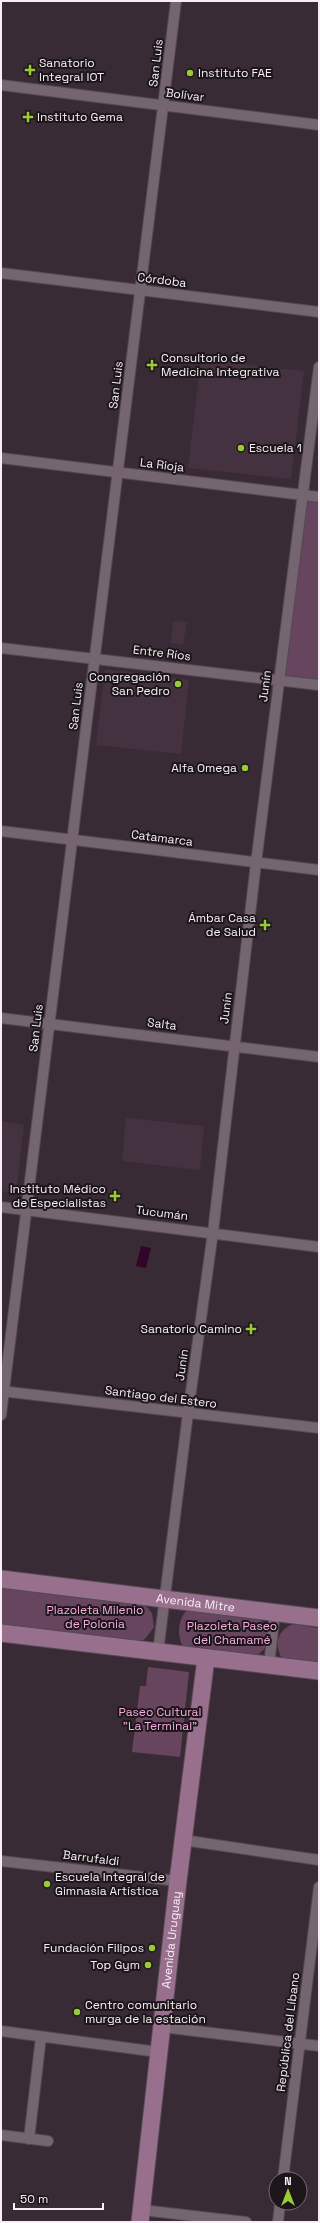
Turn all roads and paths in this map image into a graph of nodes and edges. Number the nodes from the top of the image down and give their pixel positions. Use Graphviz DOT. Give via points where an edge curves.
graph roads {
  1 [pos="176,1"];
  2 [pos="1,85"];
  3 [pos="163,106"];
  4 [pos="319,125"];
  5 [pos="1,273"];
  6 [pos="140,290"];
  7 [pos="319,312"];
  8 [pos="319,366"];
  9 [pos="1,458"];
  10 [pos="118,472"];
  11 [pos="303,495"];
  12 [pos="319,497"];
  13 [pos="1,648"];
  14 [pos="95,659"];
  15 [pos="279,680"];
  16 [pos="319,685"];
  17 [pos="1,831"];
  18 [pos="72,840"];
  19 [pos="256,863"];
  20 [pos="319,870"];
  21 [pos="1,1018"];
  22 [pos="50,1024"];
  23 [pos="235,1047"];
  24 [pos="319,1057"];
  25 [pos="1,1208"];
  26 [pos="27,1211"];
  27 [pos="213,1232"];
  28 [pos="319,1246"];
  29 [pos="3,1391"];
  30 [pos="188,1413"];
  31 [pos="1,1415"];
  32 [pos="319,1428"];
  33 [pos="1,1579"];
  34 [pos="165,1599"];
  35 [pos="275,1612"];
  36 [pos="319,1618"];
  37 [pos="1,1633"];
  38 [pos="158,1652"];
  39 [pos="206,1658"];
  40 [pos="269,1665"];
  41 [pos="319,1671"];
  42 [pos="183,1840"];
  43 [pos="319,1860"];
  44 [pos="1,1861"];
  45 [pos="178,1881"];
  46 [pos="319,1887"];
  47 [pos="162,2027"];
  48 [pos="1,2031"];
  49 [pos="41,2037"];
  50 [pos="300,2043"];
  51 [pos="319,2046"];
  52 [pos="158,2052"];
  53 [pos="1,2135"];
  54 [pos="29,2139"];
  55 [pos="48,2141"];
  56 [pos="284,2171"];
  57 [pos="279,2211"];
  58 [pos="141,2216"];
  59 [pos="246,2222"];
  60 [pos="278,2222"];
  1 -- 3 [label="street, San Luis"];
  2 -- 3 [label="street, Bolívar"];
  3 -- 4 [label="street, Bolívar"];
  3 -- 6 [label="street, San Luis"];
  5 -- 6 [label="street, Córdoba"];
  6 -- 7 [label="street, Córdoba"];
  6 -- 10 [label="street, San Luis"];
  8 -- 11 [label="street, Junín"];
  9 -- 10 [label="street, La Rioja"];
  10 -- 11 [label="street, La Rioja"];
  10 -- 14 [label="street, San Luis"];
  11 -- 12 [label="street, La Rioja"];
  11 -- 15 [label="street, Junín"];
  13 -- 14 [label="street, Entre Ríos"];
  14 -- 15 [label="street, Entre Ríos"];
  14 -- 18 [label="street, San Luis"];
  15 -- 16 [label="street, Entre Ríos"];
  15 -- 19 [label="street, Junín"];
  17 -- 18 [label="street, Catamarca"];
  18 -- 19 [label="street, Catamarca"];
  18 -- 22 [label="street, San Luis"];
  19 -- 20 [label="street, Catamarca"];
  19 -- 23 [label="street, Junín"];
  21 -- 22 [label="street, Salta"];
  22 -- 23 [label="street, Salta"];
  22 -- 26 [label="street, San Luis"];
  23 -- 24 [label="street, Salta"];
  23 -- 27 [label="street, Junín"];
  25 -- 26 [label="street, Tucumán"];
  26 -- 27 [label="street, Tucumán"];
  26 -- 29 [label="street, San Luis"];
  27 -- 28 [label="street, Tucumán"];
  27 -- 30 [label="street, Junín"];
  29 -- 30 [label="street, Santiago del Estero"];
  29 -- 31 [label="street, San Luis"];
  30 -- 32 [label="street, Santiago del Estero"];
  30 -- 34 [label="street, Junín"];
  33 -- 34 [label="main road, Avenida Mitre"];
  34 -- 35 [label="main road, Avenida Mitre"];
  34 -- 38 [label="street, Junín"];
  35 -- 36 [label="main road, Avenida Mitre"];
  35 -- 40 [label="street"];
  37 -- 38 [label="main road"];
  38 -- 39 [label="main road"];
  39 -- 40 [label="main road"];
  39 -- 42 [label="main road, Avenida Uruguay"];
  40 -- 41 [label="main road"];
  42 -- 43 [label="street"];
  42 -- 45 [label="main road, Avenida Uruguay"];
  44 -- 45 [label="street, Barrufaldi"];
  45 -- 47 [label="main road, Avenida Uruguay"];
  46 -- 50 [label="street, República del Líbano"];
  47 -- 50 [label="street"];
  47 -- 52 [label="main road, Avenida Uruguay"];
  48 -- 49 [label="street"];
  49 -- 52 [label="street"];
  49 -- 54 [label="street"];
  50 -- 51 [label="street"];
  50 -- 56 [label="street, República del Líbano"];
  52 -- 58 [label="main road, Avenida Uruguay"];
  53 -- 54 [label="street"];
  54 -- 55 [label="street"];
  57 -- 60 [label="street"];
  58 -- 59 [label="street"];
}
